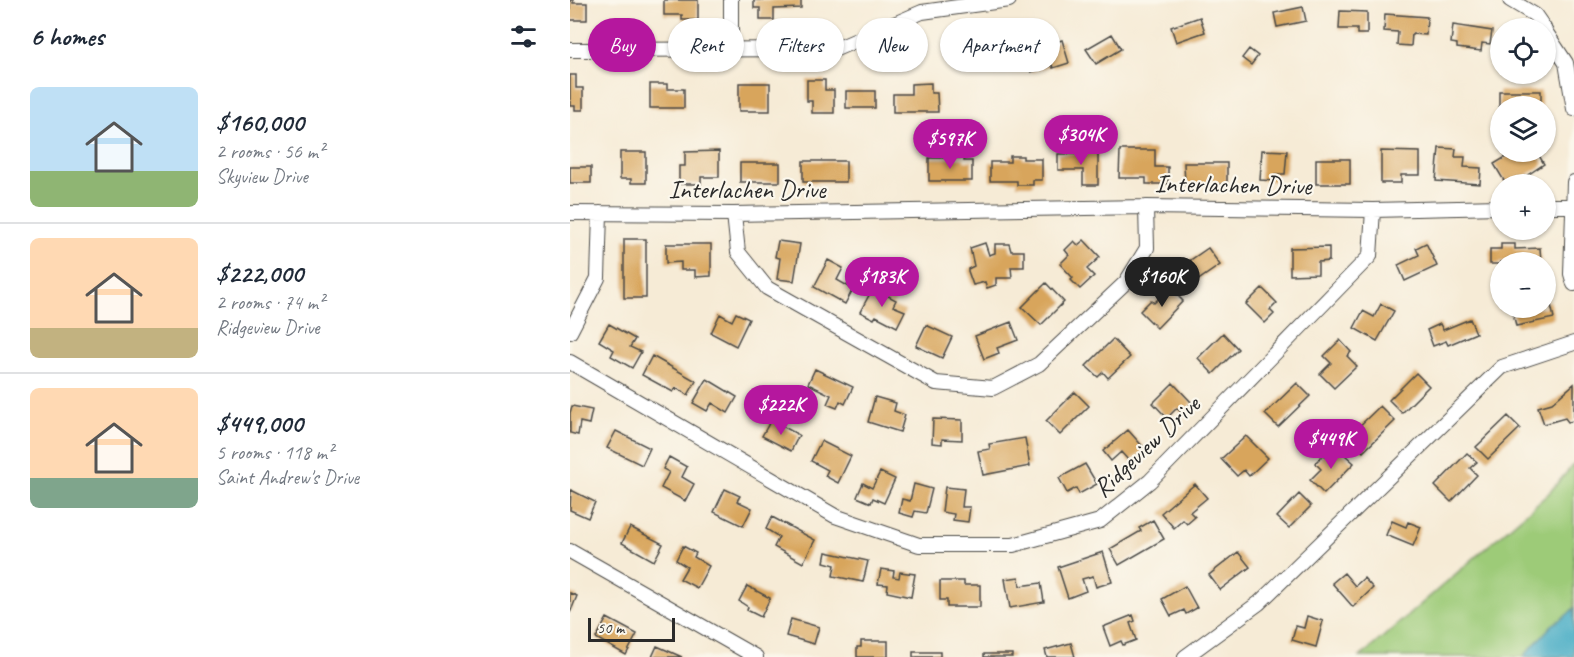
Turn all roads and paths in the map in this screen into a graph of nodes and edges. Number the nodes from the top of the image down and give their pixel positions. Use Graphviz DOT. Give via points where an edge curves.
graph roads {
  1 [pos="731,0"];
  2 [pos="1009,0"];
  3 [pos="1510,0"];
  4 [pos="921,6"];
  5 [pos="731,18"];
  6 [pos="1537,18"];
  7 [pos="1556,48"];
  8 [pos="570,50"];
  9 [pos="668,50"];
  10 [pos="744,50"];
  11 [pos="1574,109"];
  12 [pos="1574,182"];
  13 [pos="1556,206"];
  14 [pos="1573,206"];
  15 [pos="1146,207"];
  16 [pos="1490,207"];
  17 [pos="1373,210"];
  18 [pos="570,213"];
  19 [pos="600,213"];
  20 [pos="734,214"];
  21 [pos="1574,284"];
  22 [pos="570,332"];
  23 [pos="1574,343"];
  24 [pos="570,362"];
  25 [pos="570,551"];
  26 [pos="756,657"];
  27 [pos="1185,657"];
  1 -- 5 [label="street"];
  2 -- 4 [label="street"];
  3 -- 6 [label="street"];
  4 -- 10 [label="street" via="836,49"];
  7 -- 11 [label="street" via="1566,63"];
  8 -- 9 [label="street"];
  12 -- 14 [label="street"];
  13 -- 14 [label="street"];
  14 -- 21 [label="street"];
  15 -- 17 [label="street, Interlachen Drive"];
  15 -- 20 [label="street, Interlachen Drive"];
  15 -- 20 [label="street" via="1147,248 1126,282 1039,364 993,388 936,383 767,288 738,252"];
  16 -- 17 [label="street, Interlachen Drive"];
  17 -- 24 [label="street, Ridgeview Drive" via="1370,256 1150,481 1100,520 1013,545 919,545 835,516"];
  18 -- 19 [label="street, Interlachen Drive"];
  19 -- 20 [label="street, Interlachen Drive"];
  19 -- 22 [label="street" via="597,278"];
  23 -- 27 [label="street" via="1502,367 1259,603"];
  25 -- 26 [label="street"];
}
